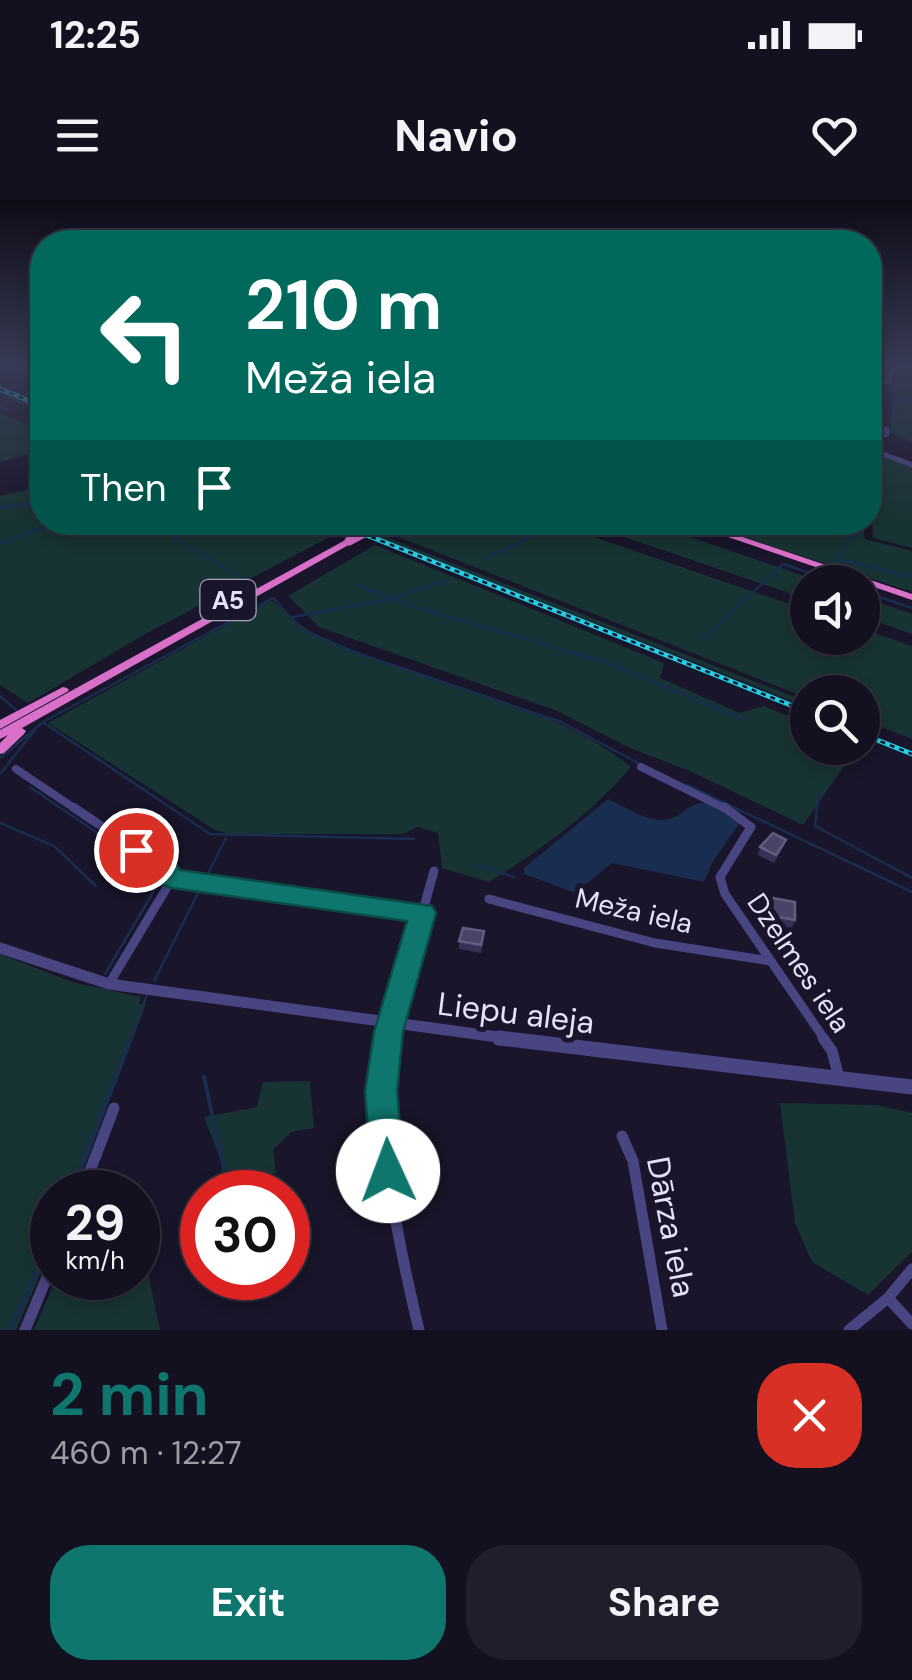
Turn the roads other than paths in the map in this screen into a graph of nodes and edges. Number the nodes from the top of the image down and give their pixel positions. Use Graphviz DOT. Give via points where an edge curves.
graph roads {
  1 [pos="882,454"];
  2 [pos="912,465"];
  3 [pos="353,535"];
  4 [pos="711,535"];
  5 [pos="725,535"];
  6 [pos="346,539"];
  7 [pos="800,565"];
  8 [pos="880,591"];
  9 [pos="912,600"];
  10 [pos="52,706"];
  11 [pos="3,722"];
  12 [pos="0,735"];
  13 [pos="0,750"];
  14 [pos="640,768"];
  15 [pos="16,769"];
  16 [pos="434,871"];
  17 [pos="172,879"];
  18 [pos="489,899"];
  19 [pos="422,913"];
  20 [pos="0,948"];
  21 [pos="770,961"];
  22 [pos="109,984"];
  23 [pos="391,1025"];
  24 [pos="840,1079"];
  25 [pos="912,1087"];
  26 [pos="114,1108"];
  27 [pos="622,1136"];
  28 [pos="90,1170"];
  29 [pos="912,1269"];
  30 [pos="888,1298"];
  31 [pos="37,1300"];
  32 [pos="912,1324"];
  33 [pos="25,1330"];
  34 [pos="419,1330"];
  35 [pos="662,1330"];
  36 [pos="849,1330"];
  1 -- 2 [label="street"];
  3 -- 6 [label="highway, A5, bridge"];
  4 -- 7 [label="highway"];
  5 -- 9 [label="highway"];
  6 -- 10 [label="highway, A5"];
  6 -- 11 [label="highway, A5"];
  8 -- 9 [label="highway"];
  10 -- 12 [label="highway, A5"];
  10 -- 13 [label="highway"];
  14 -- 21 [label="street, Dzelmes iela" via="747,822 720,877"];
  15 -- 17 [label="street"];
  16 -- 19 [label="street"];
  17 -- 19 [label="street"];
  17 -- 22 [label="street"];
  18 -- 21 [label="street, Meža iela" via="655,943"];
  19 -- 23 [label="street"];
  20 -- 22 [label="street, Liepu aleja"];
  21 -- 24 [label="street, Dzelmes iela" via="832,1051"];
  22 -- 23 [label="street, Liepu aleja"];
  23 -- 24 [label="street, Liepu aleja"];
  23 -- 34 [label="street" via="381,1091 388,1171"];
  24 -- 25 [label="street, Liepu aleja"];
  26 -- 28 [label="street"];
  27 -- 35 [label="street, Dārza iela" via="633,1161"];
  29 -- 30 [label="street"];
  30 -- 32 [label="street"];
  30 -- 36 [label="street"];
  31 -- 33 [label="street"];
}
